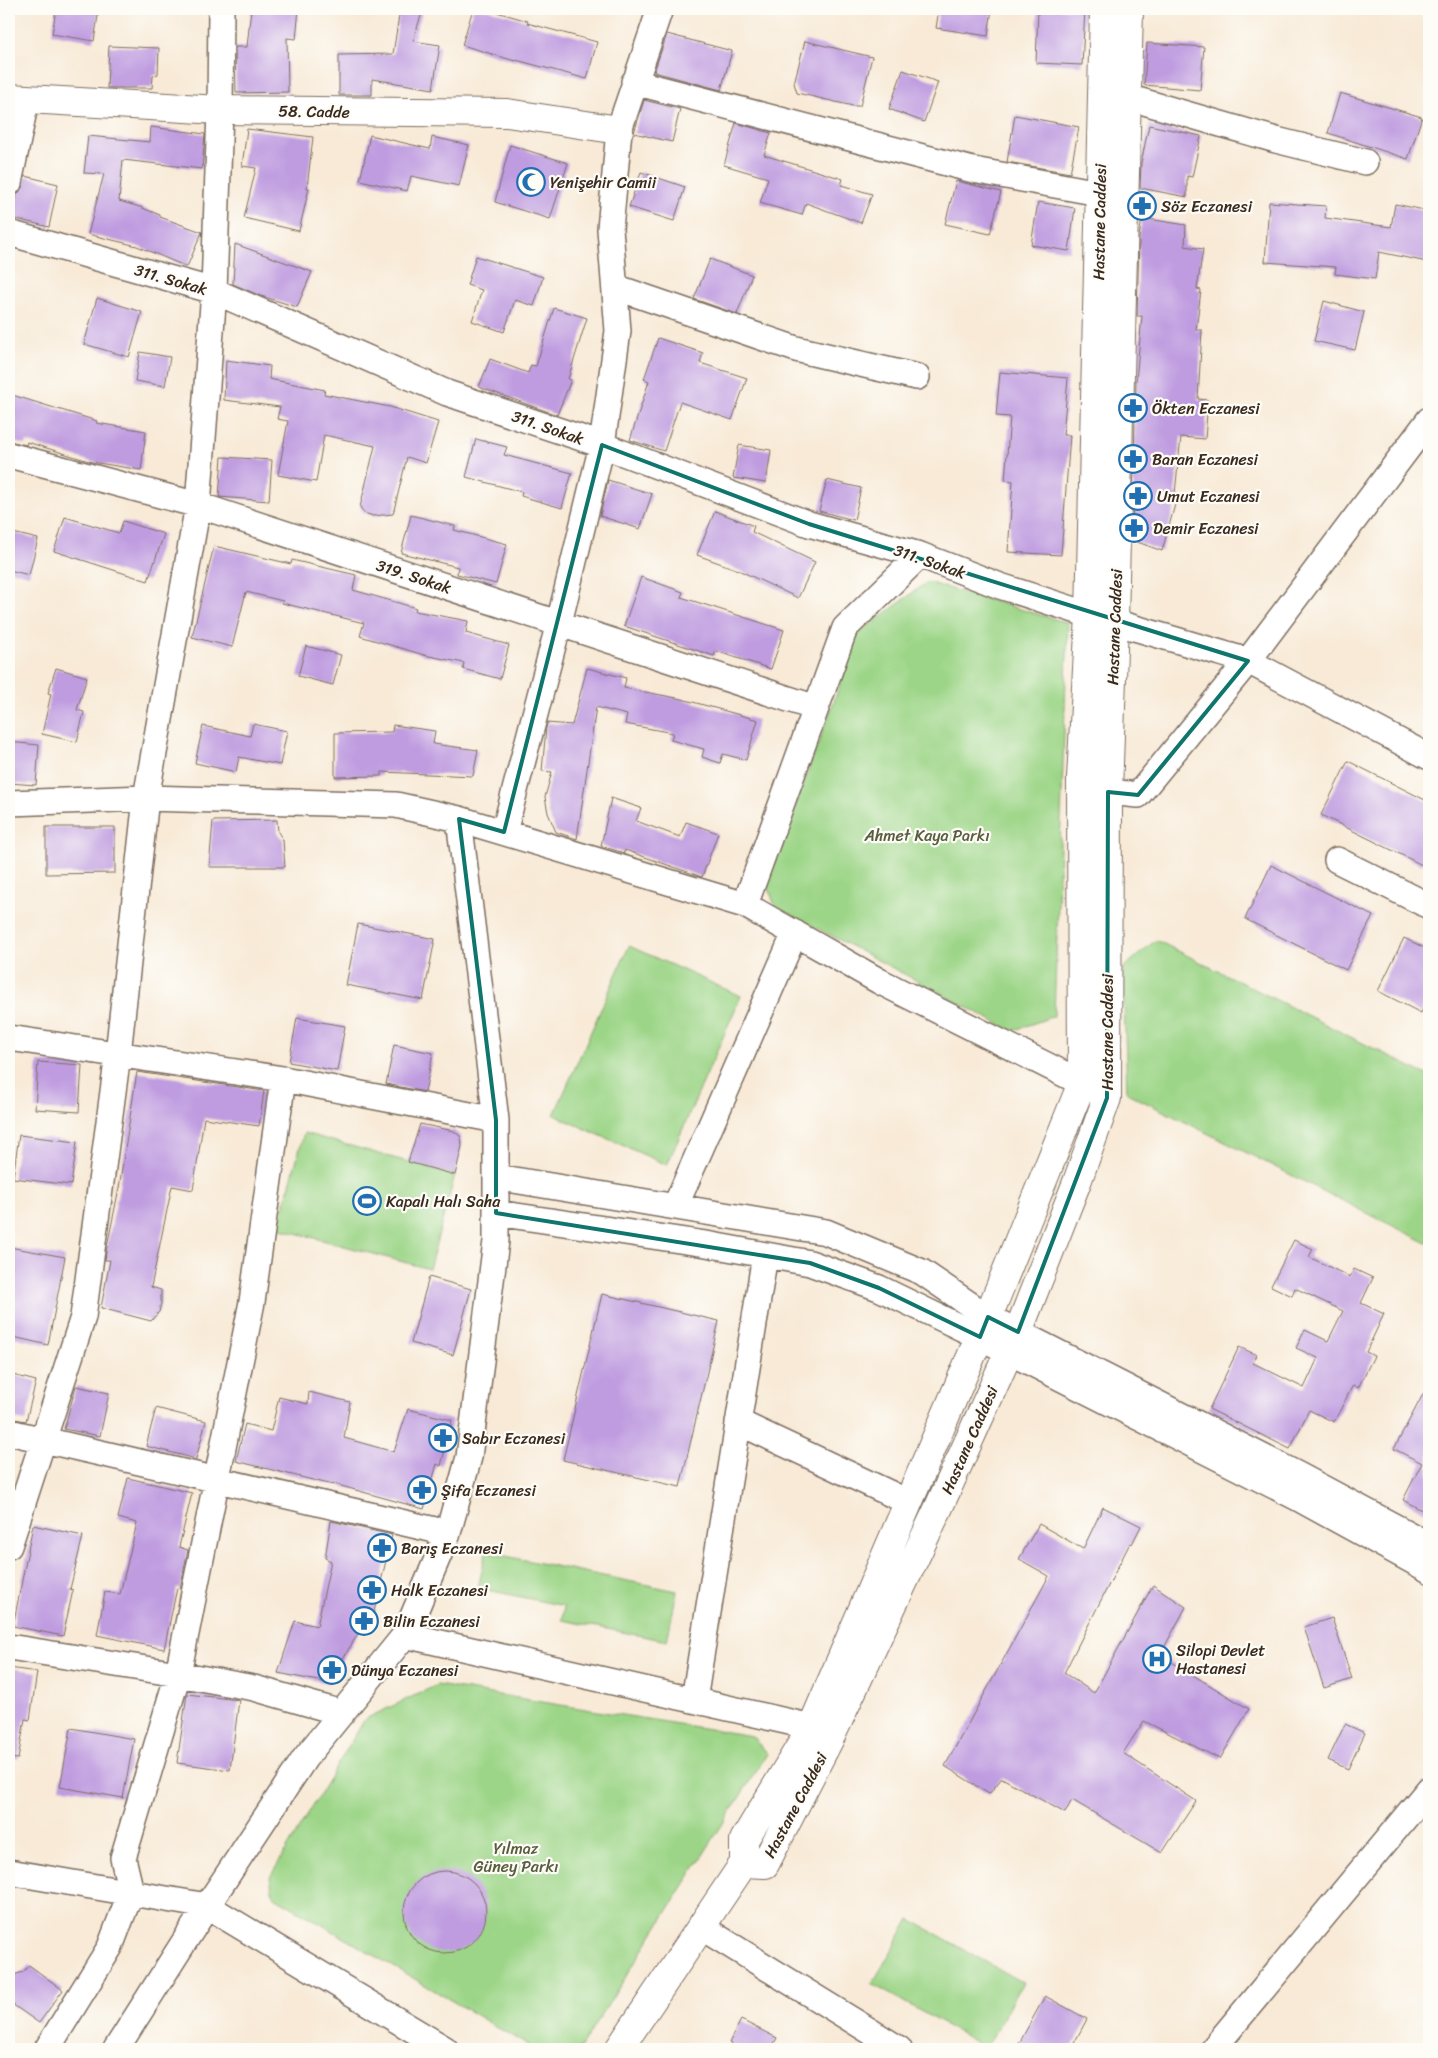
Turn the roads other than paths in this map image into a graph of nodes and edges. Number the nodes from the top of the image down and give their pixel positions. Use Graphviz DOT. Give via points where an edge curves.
graph roads {
  1 [pos="222,9"];
  2 [pos="1104,9"];
  3 [pos="1129,9"];
  4 [pos="655,10"];
  5 [pos="634,82"];
  6 [pos="1127,97"];
  7 [pos="17,100"];
  8 [pos="220,110"];
  9 [pos="619,130"];
  10 [pos="1365,162"];
  11 [pos="9,183"];
  12 [pos="1099,193"];
  13 [pos="9,233"];
  14 [pos="615,287"];
  15 [pos="214,291"];
  16 [pos="917,377"];
  17 [pos="1429,420"];
  18 [pos="602,445"];
  19 [pos="9,455"];
  20 [pos="198,505"];
  21 [pos="920,555"];
  22 [pos="1102,618"];
  23 [pos="559,623"];
  24 [pos="1248,661"];
  25 [pos="816,708"];
  26 [pos="1429,757"];
  27 [pos="1081,778"];
  28 [pos="1108,792"];
  29 [pos="146,798"];
  30 [pos="9,803"];
  31 [pos="459,819"];
  32 [pos="504,832"];
  33 [pos="1337,860"];
  34 [pos="745,904"];
  35 [pos="1429,906"];
  36 [pos="795,933"];
  37 [pos="9,1038"];
  38 [pos="118,1054"];
  39 [pos="283,1079"];
  40 [pos="1082,1083"];
  41 [pos="1107,1098"];
  42 [pos="496,1120"];
  43 [pos="496,1177"];
  44 [pos="675,1207"];
  45 [pos="496,1213"];
  46 [pos="765,1255"];
  47 [pos="984,1327"];
  48 [pos="1013,1342"];
  49 [pos="738,1422"];
  50 [pos="9,1432"];
  51 [pos="43,1439"];
  52 [pos="216,1481"];
  53 [pos="908,1502"];
  54 [pos="448,1533"];
  55 [pos="1429,1545"];
  56 [pos="9,1546"];
  57 [pos="1429,1570"];
  58 [pos="405,1635"];
  59 [pos="9,1647"];
  60 [pos="178,1674"];
  61 [pos="694,1700"];
  62 [pos="342,1713"];
  63 [pos="821,1733"];
  64 [pos="1429,1790"];
  65 [pos="9,1872"];
  66 [pos="131,1892"];
  67 [pos="207,1906"];
  68 [pos="701,1927"];
  69 [pos="47,2049"];
  70 [pos="116,2049"];
  71 [pos="445,2049"];
  72 [pos="619,2049"];
  73 [pos="899,2049"];
  74 [pos="1213,2049"];
  1 -- 8 [label="street"];
  2 -- 12 [label="main road, Hastane Caddesi"];
  3 -- 6 [label="main road, Hastane Caddesi"];
  4 -- 5 [label="street"];
  5 -- 9 [label="street"];
  5 -- 12 [label="street" via="973,170"];
  6 -- 10 [label="street"];
  6 -- 22 [label="main road, Hastane Caddesi"];
  7 -- 8 [label="main road, 58. Cadde"];
  7 -- 11 [label="street"];
  8 -- 9 [label="main road, 58. Cadde" via="507,113"];
  8 -- 15 [label="street"];
  9 -- 14 [label="street" via="610,229"];
  12 -- 22 [label="main road, Hastane Caddesi"];
  13 -- 15 [label="street, 311. Sokak"];
  14 -- 16 [label="street" via="796,349"];
  14 -- 18 [label="street" via="618,331"];
  15 -- 18 [label="street, 311. Sokak" via="447,393"];
  15 -- 20 [label="street"];
  17 -- 24 [label="street"];
  18 -- 21 [label="street, 311. Sokak" via="809,524"];
  18 -- 23 [label="street"];
  19 -- 20 [label="street, 319. Sokak"];
  20 -- 23 [label="street, 319. Sokak"];
  20 -- 29 [label="street"];
  21 -- 22 [label="street, 311. Sokak" via="1000,586"];
  21 -- 25 [label="street" via="845,628"];
  22 -- 24 [label="street, 311. Sokak"];
  22 -- 27 [label="main road, Hastane Caddesi"];
  22 -- 28 [label="main road, Hastane Caddesi"];
  23 -- 25 [label="street, 319. Sokak"];
  23 -- 32 [label="street"];
  24 -- 26 [label="street, 311. Sokak"];
  24 -- 28 [label="street" via="1138,796"];
  25 -- 34 [label="street"];
  27 -- 28 [label="street"];
  27 -- 40 [label="main road, Hastane Caddesi"];
  28 -- 41 [label="main road, Hastane Caddesi"];
  29 -- 30 [label="street"];
  29 -- 31 [label="street" via="396,805"];
  29 -- 38 [label="street"];
  31 -- 32 [label="street"];
  31 -- 42 [label="street"];
  32 -- 34 [label="street"];
  33 -- 35 [label="street"];
  34 -- 36 [label="street"];
  36 -- 40 [label="street" via="880,981"];
  36 -- 44 [label="street"];
  37 -- 38 [label="street"];
  38 -- 39 [label="street"];
  38 -- 51 [label="street" via="83,1317"];
  39 -- 42 [label="street"];
  39 -- 52 [label="street" via="252,1302"];
  40 -- 41 [label="street"];
  40 -- 47 [label="main road, Hastane Caddesi"];
  41 -- 48 [label="main road, Hastane Caddesi"];
  42 -- 43 [label="street"];
  43 -- 44 [label="street"];
  43 -- 45 [label="street"];
  44 -- 47 [label="street" via="826,1232 922,1272"];
  45 -- 46 [label="street"];
  45 -- 54 [label="street" via="496,1241 469,1457"];
  46 -- 47 [label="street" via="810,1263"];
  46 -- 49 [label="street"];
  47 -- 48 [label="street"];
  47 -- 53 [label="main road, Hastane Caddesi"];
  48 -- 55 [label="street"];
  48 -- 57 [label="street"];
  48 -- 63 [label="main road, Hastane Caddesi" via="938,1509"];
  49 -- 53 [label="street"];
  49 -- 61 [label="street"];
  50 -- 51 [label="street"];
  51 -- 52 [label="street"];
  51 -- 56 [label="street"];
  52 -- 54 [label="street"];
  52 -- 60 [label="street"];
  53 -- 63 [label="main road, Hastane Caddesi"];
  54 -- 58 [label="street"];
  58 -- 61 [label="street"];
  58 -- 62 [label="street"];
  59 -- 60 [label="street"];
  60 -- 62 [label="street" via="254,1688"];
  60 -- 66 [label="street" via="123,1858"];
  61 -- 63 [label="street"];
  62 -- 67 [label="street" via="305,1758"];
  63 -- 68 [label="main road, Hastane Caddesi" via="765,1864 744,1863"];
  64 -- 74 [label="street"];
  65 -- 66 [label="street"];
  66 -- 67 [label="street"];
  66 -- 69 [label="street" via="110,1947"];
  67 -- 70 [label="street"];
  67 -- 71 [label="street"];
  68 -- 72 [label="main road"];
  68 -- 73 [label="street"];
}
